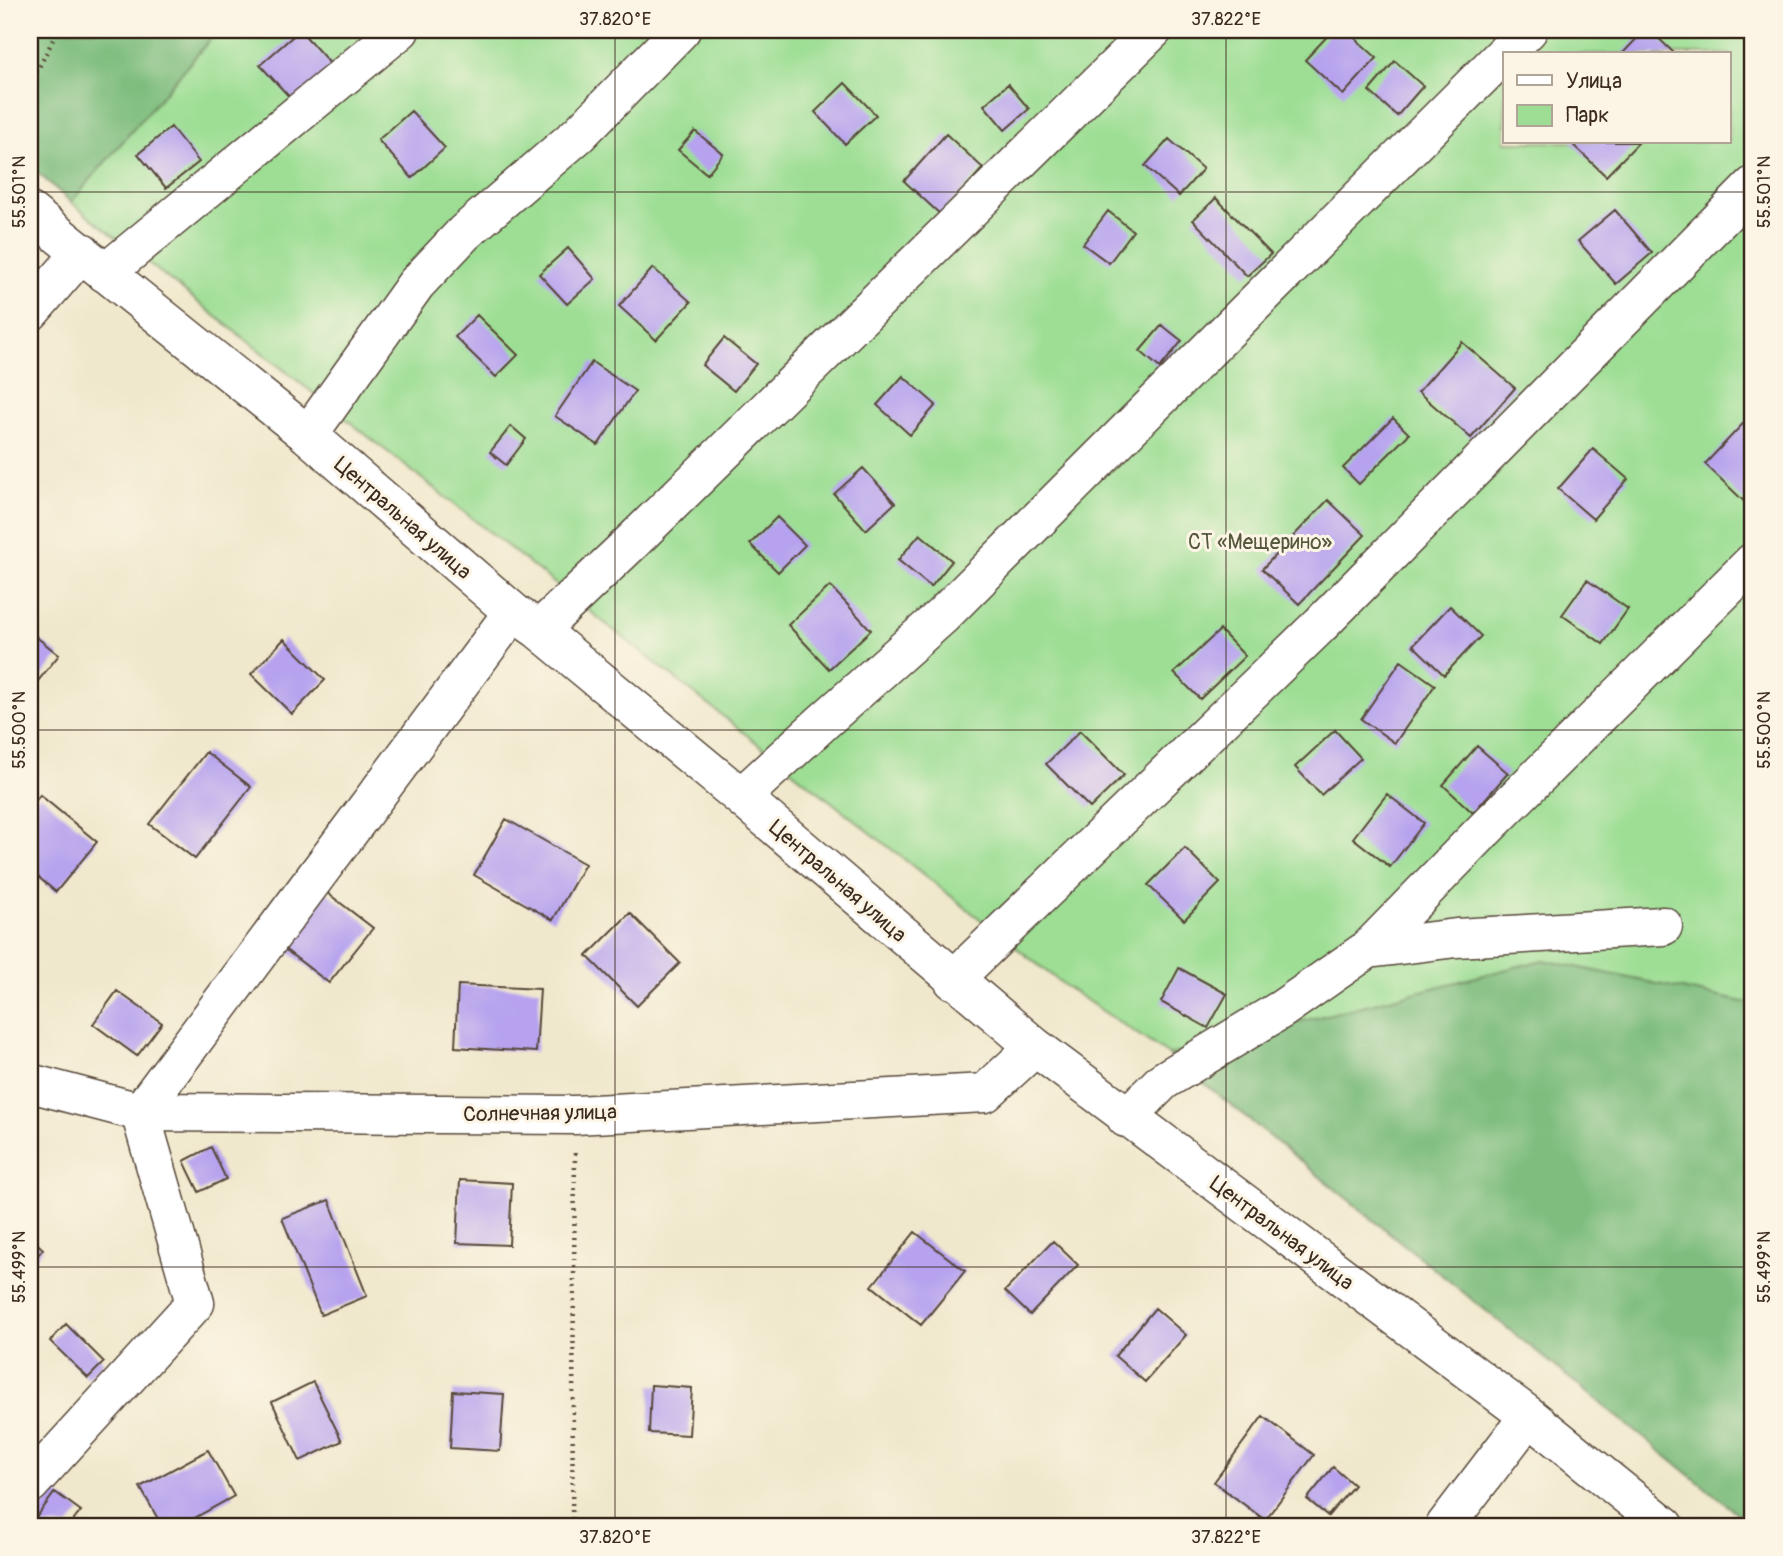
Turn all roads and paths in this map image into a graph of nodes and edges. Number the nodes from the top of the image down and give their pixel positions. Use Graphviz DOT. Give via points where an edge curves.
graph roads {
  1 [pos="58,30"];
  2 [pos="400,30"];
  3 [pos="681,30"];
  4 [pos="1153,30"];
  5 [pos="1528,30"];
  6 [pos="1506,52"];
  7 [pos="1503,55"];
  8 [pos="30,85"];
  9 [pos="1753,186"];
  10 [pos="30,212"];
  11 [pos="94,262"];
  12 [pos="30,312"];
  13 [pos="308,435"];
  14 [pos="1753,562"];
  15 [pos="526,621"];
  16 [pos="741,797"];
  17 [pos="1663,926"];
  18 [pos="1368,949"];
  19 [pos="953,980"];
  20 [pos="1035,1048"];
  21 [pos="30,1083"];
  22 [pos="140,1112"];
  23 [pos="575,1115"];
  24 [pos="1126,1118"];
  25 [pos="1529,1416"];
  26 [pos="30,1484"];
  27 [pos="572,1526"];
  28 [pos="1446,1526"];
  29 [pos="1665,1526"];
  1 -- 8 [label="path"];
  2 -- 11 [label="street"];
  3 -- 13 [label="street" via="579,134 464,233 416,284"];
  4 -- 15 [label="street" via="635,540"];
  5 -- 6 [label="street"];
  7 -- 16 [label="street" via="942,616"];
  9 -- 19 [label="street" via="1320,625"];
  10 -- 11 [label="street, Центральная улица"];
  11 -- 12 [label="street"];
  11 -- 13 [label="street, Центральная улица"];
  13 -- 15 [label="street, Центральная улица"];
  14 -- 18 [label="street"];
  15 -- 16 [label="street, Центральная улица"];
  15 -- 22 [label="street"];
  16 -- 19 [label="street, Центральная улица"];
  17 -- 18 [label="street" via="1456,938"];
  18 -- 24 [label="street" via="1282,1009 1163,1081"];
  19 -- 20 [label="street, Центральная улица"];
  20 -- 23 [label="street, Солнечная улица" via="985,1093"];
  20 -- 24 [label="street, Центральная улица"];
  21 -- 22 [label="street, Солнечная улица"];
  22 -- 23 [label="street, Солнечная улица"];
  22 -- 26 [label="street" via="195,1303"];
  23 -- 27 [label="path"];
  24 -- 25 [label="street, Центральная улица"];
  25 -- 28 [label="street"];
  25 -- 29 [label="street, Центральная улица"];
}
